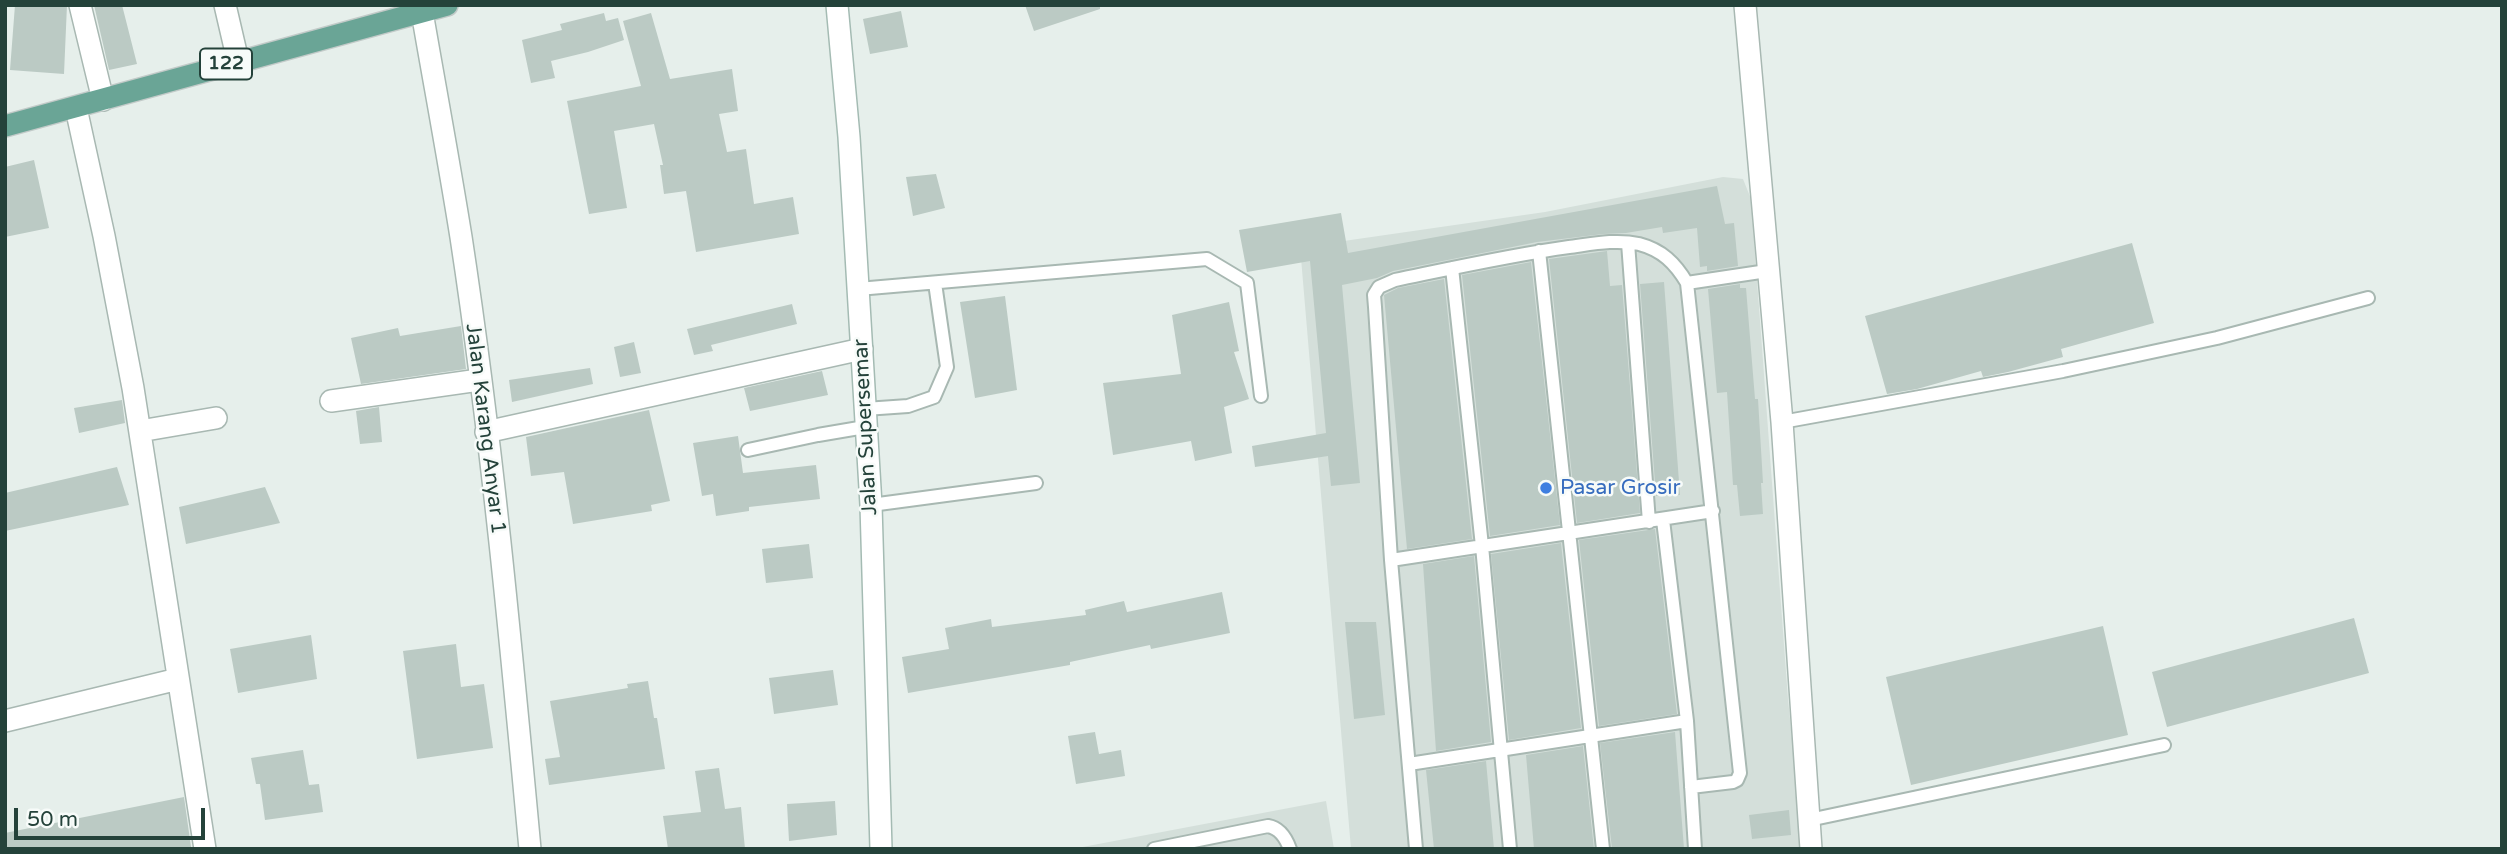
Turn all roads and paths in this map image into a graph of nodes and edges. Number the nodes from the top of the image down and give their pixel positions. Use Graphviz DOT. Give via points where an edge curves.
graph roads {
  1 [pos="80,5"];
  2 [pos="225,5"];
  3 [pos="447,5"];
  4 [pos="1745,5"];
  5 [pos="838,6"];
  6 [pos="422,12"];
  7 [pos="238,61"];
  8 [pos="103,100"];
  9 [pos="75,108"];
  10 [pos="5,126"];
  11 [pos="1628,243"];
  12 [pos="1539,251"];
  13 [pos="1452,268"];
  14 [pos="1767,271"];
  15 [pos="935,283"];
  16 [pos="1688,283"];
  17 [pos="858,289"];
  18 [pos="2368,298"];
  19 [pos="862,349"];
  20 [pos="479,380"];
  21 [pos="1261,396"];
  22 [pos="331,401"];
  23 [pos="216,418"];
  24 [pos="865,418"];
  25 [pos="1782,422"];
  26 [pos="139,431"];
  27 [pos="486,432"];
  28 [pos="748,450"];
  29 [pos="1036,483"];
  30 [pos="871,505"];
  31 [pos="1713,512"];
  32 [pos="1663,520"];
  33 [pos="1649,522"];
  34 [pos="1570,532"];
  35 [pos="1482,546"];
  36 [pos="1391,560"];
  37 [pos="178,679"];
  38 [pos="5,721"];
  39 [pos="1687,721"];
  40 [pos="1591,736"];
  41 [pos="2164,745"];
  42 [pos="1501,750"];
  43 [pos="1409,764"];
  44 [pos="1690,788"];
  45 [pos="1809,820"];
  46 [pos="205,849"];
  47 [pos="530,849"];
  48 [pos="881,849"];
  49 [pos="1154,849"];
  50 [pos="1290,849"];
  51 [pos="1416,849"];
  52 [pos="1510,849"];
  53 [pos="1603,849"];
  54 [pos="1695,849"];
  55 [pos="1811,849"];
  1 -- 8 [label="street"];
  2 -- 7 [label="street"];
  3 -- 6 [label="main road, 122"];
  4 -- 14 [label="street"];
  5 -- 17 [label="street, Jalan Supersemar"];
  6 -- 7 [label="main road, 122"];
  6 -- 20 [label="street, Jalan Karang Anyar 1" via="461,238"];
  7 -- 8 [label="main road, 122"];
  8 -- 9 [label="main road, 122"];
  9 -- 10 [label="main road, 122"];
  9 -- 26 [label="street" via="104,236"];
  11 -- 12 [label="lane"];
  11 -- 16 [label="lane" via="1667,256"];
  11 -- 33 [label="lane"];
  12 -- 13 [label="lane"];
  12 -- 34 [label="lane"];
  13 -- 35 [label="lane"];
  13 -- 36 [label="lane" via="1384,283 1374,295"];
  14 -- 16 [label="lane"];
  14 -- 25 [label="street"];
  15 -- 17 [label="lane"];
  15 -- 21 [label="lane" via="1207,260 1247,282"];
  15 -- 24 [label="lane" via="947,367 934,397"];
  16 -- 31 [label="lane"];
  17 -- 19 [label="street, Jalan Supersemar"];
  18 -- 25 [label="lane" via="2217,338 2076,368"];
  19 -- 24 [label="street, Jalan Supersemar"];
  19 -- 27 [label="street"];
  20 -- 22 [label="street"];
  20 -- 27 [label="street, Jalan Karang Anyar 1"];
  23 -- 26 [label="street"];
  24 -- 28 [label="lane" via="818,435"];
  24 -- 30 [label="street, Jalan Supersemar"];
  25 -- 45 [label="street"];
  26 -- 37 [label="street"];
  27 -- 47 [label="street, Jalan Karang Anyar 1"];
  29 -- 30 [label="lane"];
  30 -- 48 [label="street, Jalan Supersemar"];
  31 -- 32 [label="lane"];
  31 -- 44 [label="lane" via="1740,774 1733,782"];
  32 -- 33 [label="lane"];
  32 -- 39 [label="lane"];
  33 -- 34 [label="lane"];
  34 -- 35 [label="lane"];
  34 -- 40 [label="lane"];
  35 -- 36 [label="lane"];
  35 -- 42 [label="lane"];
  36 -- 43 [label="lane"];
  37 -- 38 [label="street"];
  37 -- 46 [label="street"];
  39 -- 40 [label="lane"];
  39 -- 44 [label="lane"];
  40 -- 42 [label="lane"];
  40 -- 53 [label="lane"];
  41 -- 45 [label="lane"];
  42 -- 43 [label="lane"];
  42 -- 52 [label="lane"];
  43 -- 51 [label="lane"];
  44 -- 54 [label="lane"];
  45 -- 55 [label="street"];
  49 -- 50 [label="lane" via="1268,826 1281,833"];
}
